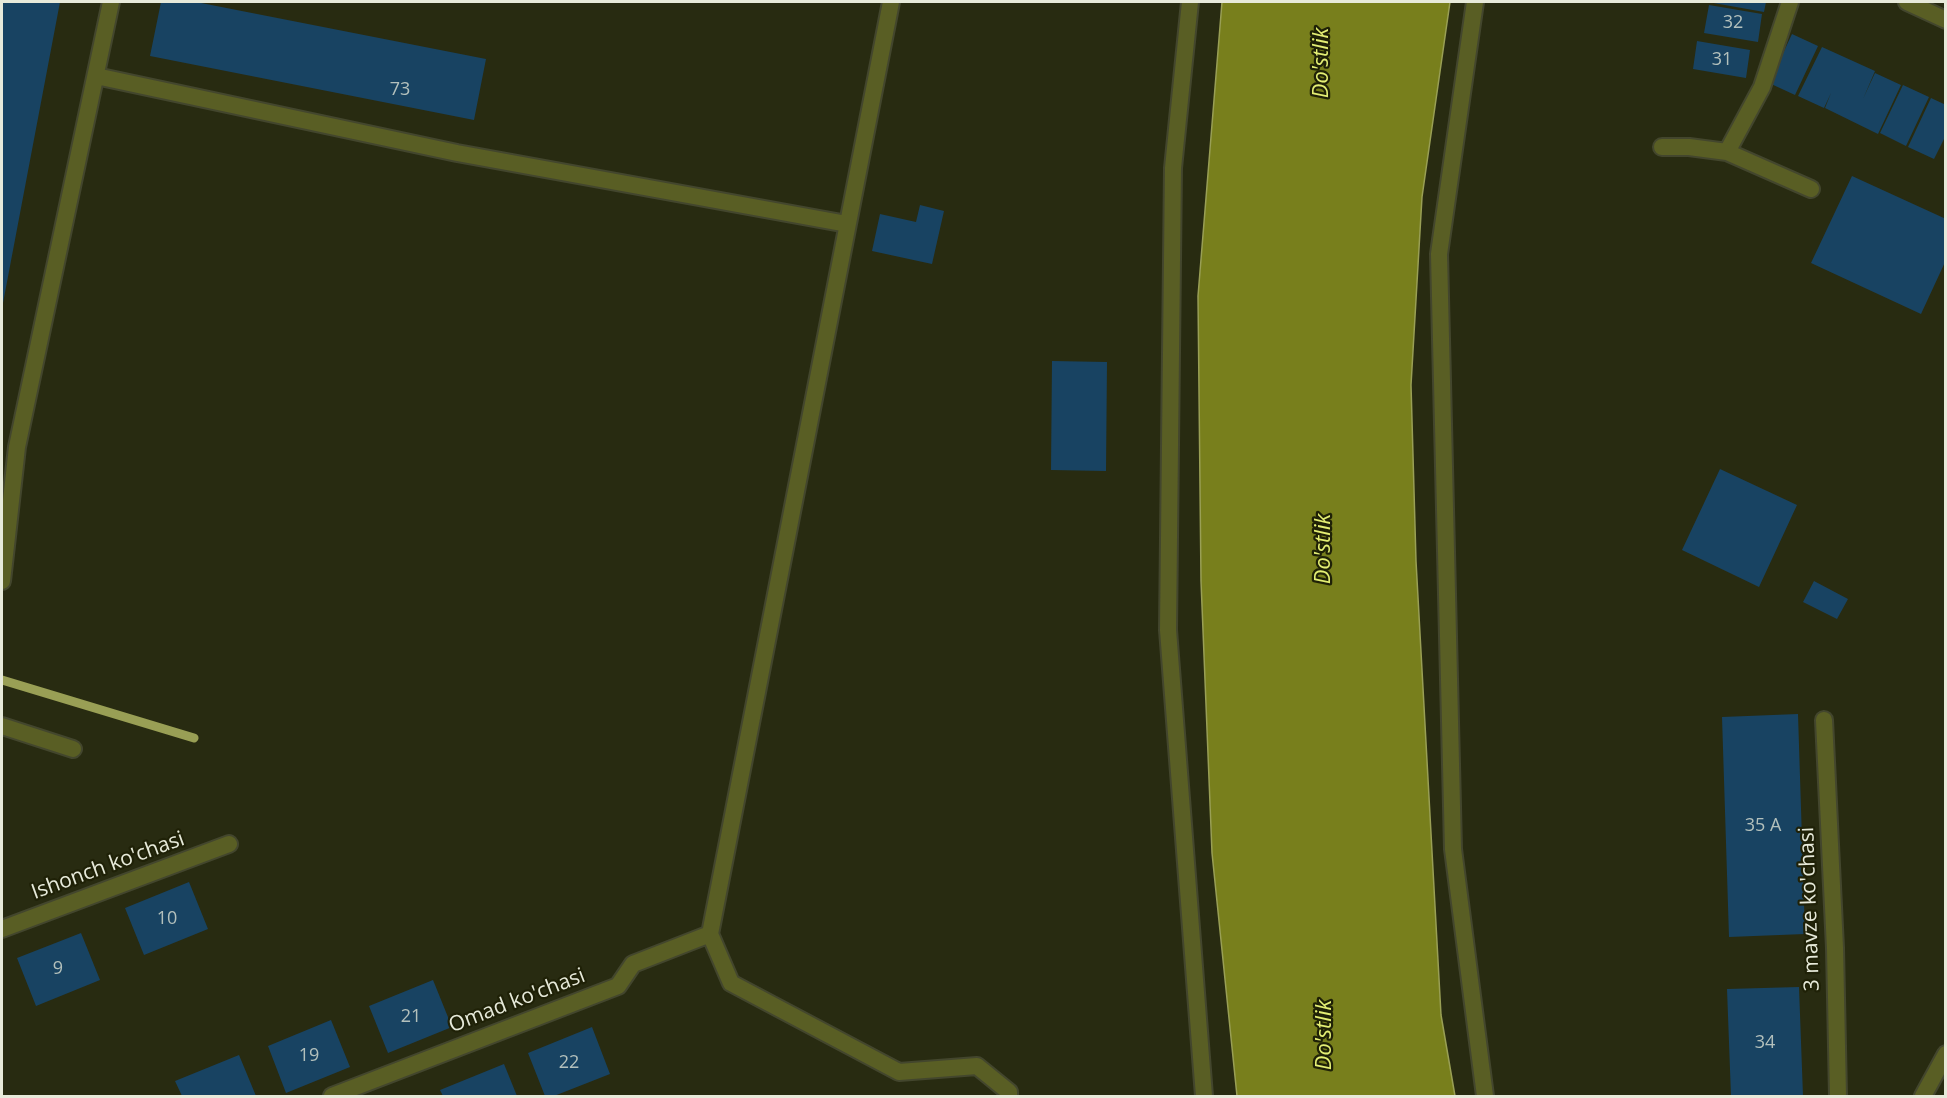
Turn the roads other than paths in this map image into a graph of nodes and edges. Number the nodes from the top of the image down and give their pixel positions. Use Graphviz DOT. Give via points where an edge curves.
graph roads {
  1 [pos="111,2"];
  2 [pos="891,2"];
  3 [pos="1190,2"];
  4 [pos="1474,2"];
  5 [pos="1790,2"];
  6 [pos="1907,2"];
  7 [pos="1946,20"];
  8 [pos="96,76"];
  9 [pos="1662,147"];
  10 [pos="1727,152"];
  11 [pos="1811,189"];
  12 [pos="847,224"];
  13 [pos="2,581"];
  14 [pos="1824,720"];
  15 [pos="2,726"];
  16 [pos="73,749"];
  17 [pos="229,844"];
  18 [pos="2,929"];
  19 [pos="710,934"];
  20 [pos="1946,1054"];
  21 [pos="332,1096"];
  22 [pos="1009,1096"];
  23 [pos="1204,1096"];
  24 [pos="1485,1096"];
  25 [pos="1838,1096"];
  26 [pos="1923,1096"];
  1 -- 8 [label="street"];
  2 -- 12 [label="street"];
  3 -- 23 [label="street" via="1173,168 1168,630"];
  4 -- 24 [label="street" via="1439,254 1453,849"];
  5 -- 10 [label="street" via="1762,87"];
  6 -- 7 [label="street"];
  8 -- 12 [label="street" via="457,153"];
  8 -- 13 [label="street" via="17,447"];
  9 -- 10 [label="street"];
  10 -- 11 [label="street"];
  12 -- 19 [label="street"];
  14 -- 25 [label="street, 3 mavze ko'chasi"];
  15 -- 16 [label="street"];
  17 -- 18 [label="street, Ishonch ko'chasi"];
  19 -- 21 [label="street, Omad ko'chasi" via="633,964 618,986"];
  19 -- 22 [label="street" via="731,983 899,1072 977,1066"];
  20 -- 26 [label="street"];
}
